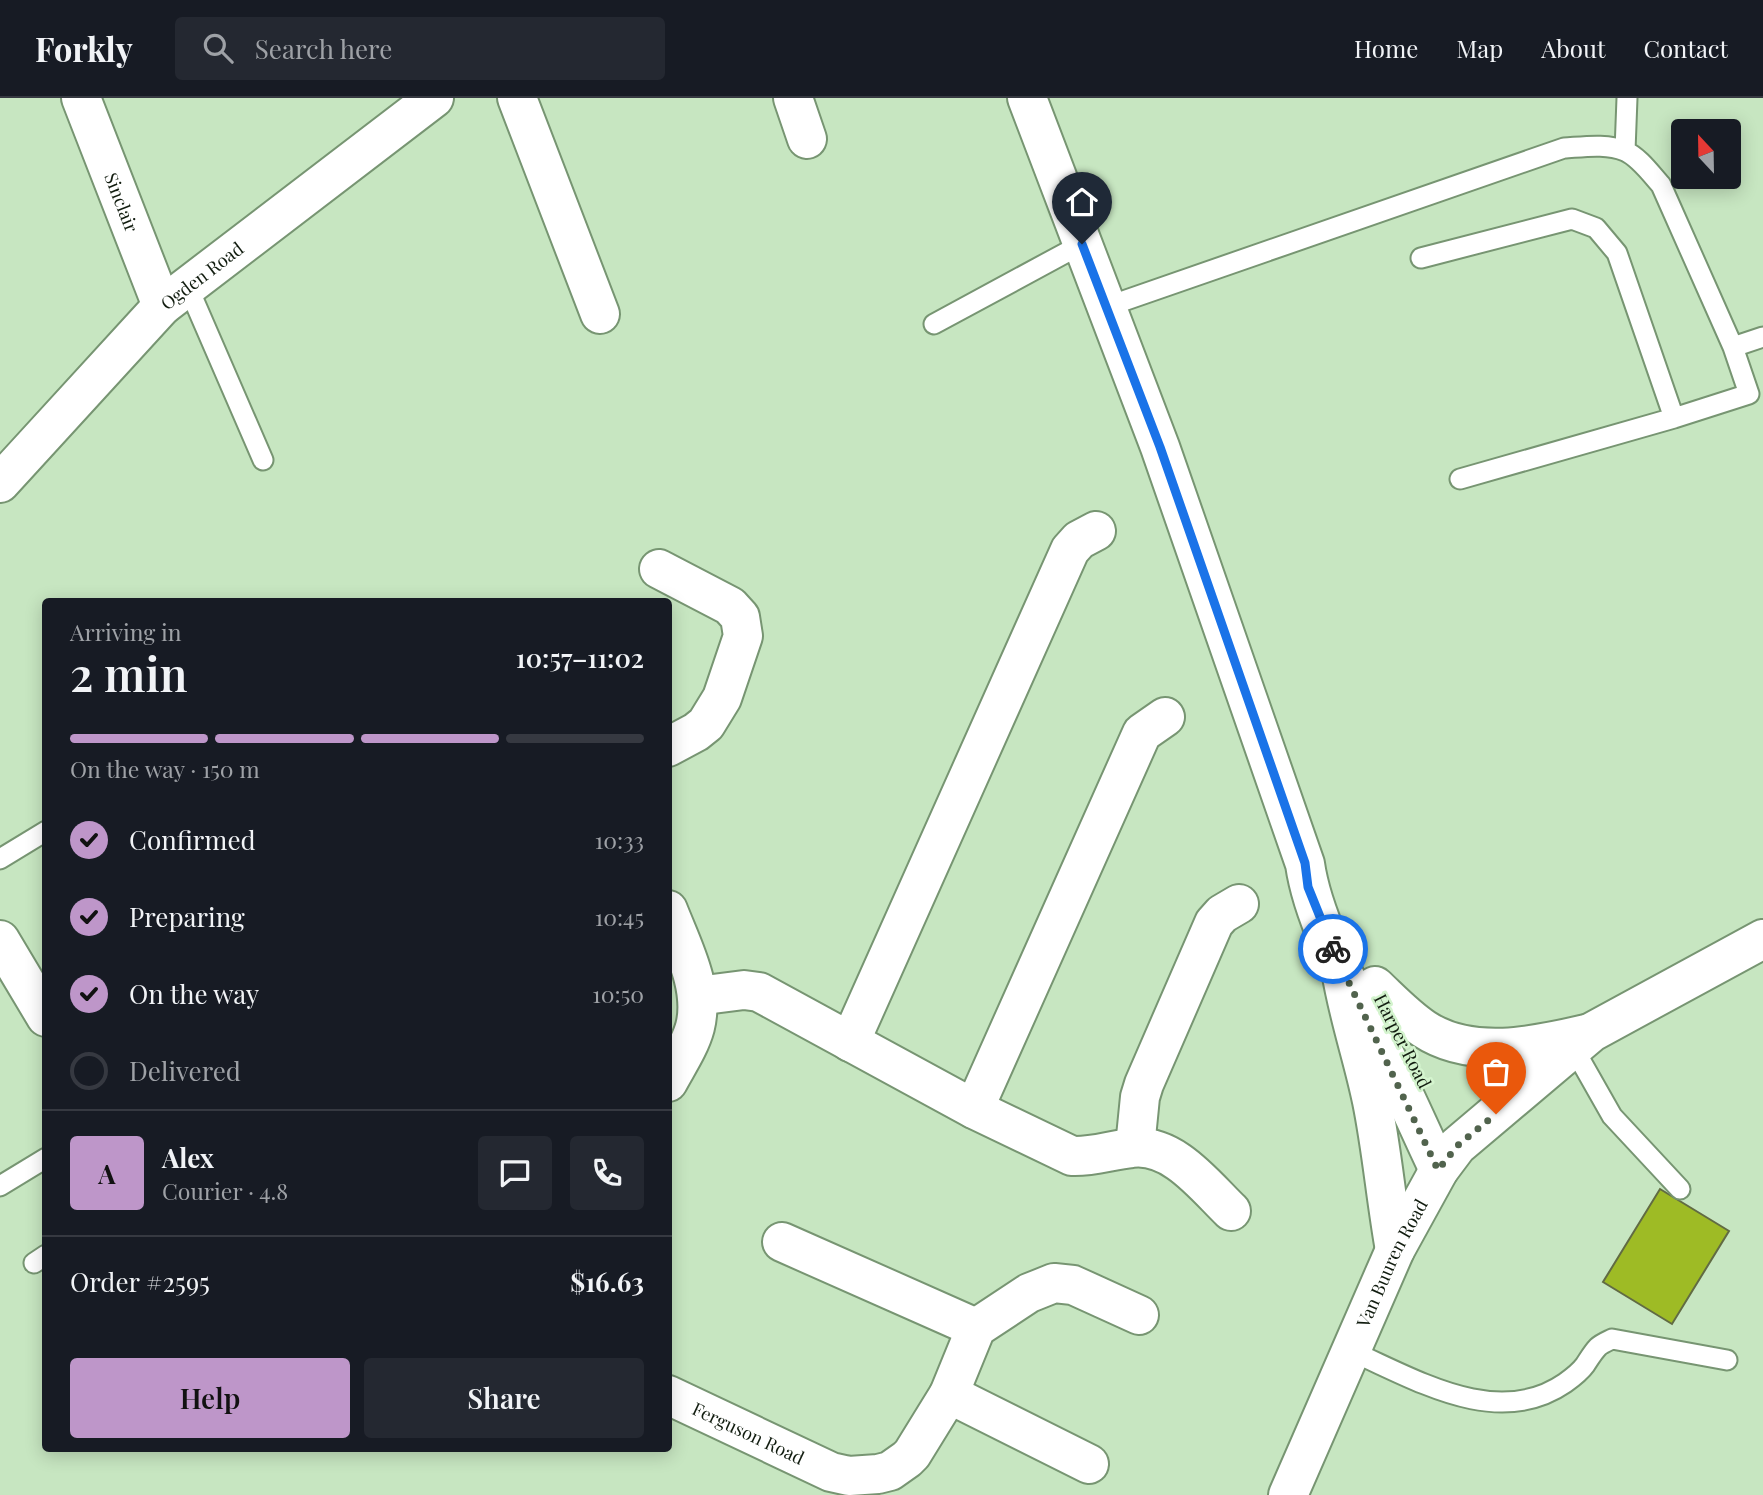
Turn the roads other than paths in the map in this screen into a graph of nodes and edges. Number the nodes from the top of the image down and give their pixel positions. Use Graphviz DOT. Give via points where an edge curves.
graph roads {
  1 [pos="81,98"];
  2 [pos="434,98"];
  3 [pos="517,98"];
  4 [pos="793,98"];
  5 [pos="1027,98"];
  6 [pos="1627,98"];
  7 [pos="807,139"];
  8 [pos="1625,151"];
  9 [pos="1082,244"];
  10 [pos="1421,258"];
  11 [pos="175,297"];
  12 [pos="1105,307"];
  13 [pos="600,314"];
  14 [pos="934,324"];
  15 [pos="1763,337"];
  16 [pos="1733,347"];
  17 [pos="1756,392"];
  18 [pos="1674,418"];
  19 [pos="263,460"];
  20 [pos="1460,479"];
  21 [pos="0,483"];
  22 [pos="1096,531"];
  23 [pos="659,569"];
  24 [pos="1165,718"];
  25 [pos="672,745"];
  26 [pos="42,833"];
  27 [pos="0,859"];
  28 [pos="1239,904"];
  29 [pos="672,920"];
  30 [pos="1763,939"];
  31 [pos="0,940"];
  32 [pos="1358,978"];
  33 [pos="697,996"];
  34 [pos="42,1010"];
  35 [pos="1583,1041"];
  36 [pos="850,1042"];
  37 [pos="672,1075"];
  38 [pos="974,1109"];
  39 [pos="1135,1147"];
  40 [pos="1448,1158"];
  41 [pos="42,1160"];
  42 [pos="0,1186"];
  43 [pos="1680,1189"];
  44 [pos="1231,1211"];
  45 [pos="782,1242"];
  46 [pos="1395,1250"];
  47 [pos="1139,1315"];
  48 [pos="976,1328"];
  49 [pos="1351,1351"];
  50 [pos="1727,1360"];
  51 [pos="949,1394"];
  52 [pos="672,1397"];
  53 [pos="1090,1464"];
  54 [pos="1288,1495"];
  1 -- 11 [label="street, Sinclair"];
  2 -- 11 [label="street, Ogden Road"];
  3 -- 13 [label="street"];
  4 -- 7 [label="street"];
  5 -- 9 [label="street, Harper Road"];
  6 -- 8 [label="lane"];
  8 -- 12 [label="lane" via="1596,146 1564,148"];
  8 -- 16 [label="lane" via="1661,185"];
  9 -- 12 [label="street, Harper Road"];
  9 -- 14 [label="lane"];
  10 -- 18 [label="lane" via="1572,219 1596,228 1617,253"];
  11 -- 19 [label="lane"];
  11 -- 21 [label="street, Ogden Road"];
  12 -- 32 [label="street, Harper Road" via="1160,447 1305,863 1308,887"];
  15 -- 16 [label="lane"];
  16 -- 17 [label="lane"];
  17 -- 18 [label="lane"];
  18 -- 20 [label="lane"];
  22 -- 36 [label="street" via="1070,550"];
  23 -- 25 [label="street" via="730,606 740,617 743,636 722,698 706,723"];
  24 -- 38 [label="street" via="1142,733"];
  26 -- 27 [label="lane"];
  28 -- 39 [label="street" via="1213,923 1144,1084"];
  29 -- 33 [label="street"];
  30 -- 35 [label="street, Van Buuren Road"];
  31 -- 34 [label="street"];
  32 -- 35 [label="street" via="1442,1039 1470,1046"];
  32 -- 40 [label="street, Harper Road"];
  32 -- 46 [label="street" via="1349,1012 1377,1128"];
  33 -- 36 [label="street" via="759,992"];
  33 -- 37 [label="street" via="695,1027"];
  35 -- 40 [label="street, Van Buuren Road"];
  35 -- 43 [label="lane" via="1612,1116"];
  36 -- 38 [label="street"];
  38 -- 39 [label="street" via="1072,1156"];
  39 -- 44 [label="street" via="1174,1158"];
  40 -- 46 [label="street, Van Buuren Road"];
  41 -- 42 [label="lane"];
  45 -- 48 [label="street"];
  46 -- 49 [label="street, Van Buuren Road"];
  47 -- 48 [label="street" via="1073,1285 1054,1283 1029,1293"];
  48 -- 51 [label="street, Ferguson Road"];
  49 -- 50 [label="lane" via="1453,1395 1507,1402 1563,1384 1583,1368 1598,1347 1612,1339"];
  49 -- 54 [label="street, Van Buuren Road"];
  51 -- 52 [label="street, Ferguson Road" via="912,1454 890,1471 863,1476 831,1472"];
  51 -- 53 [label="street"];
}
